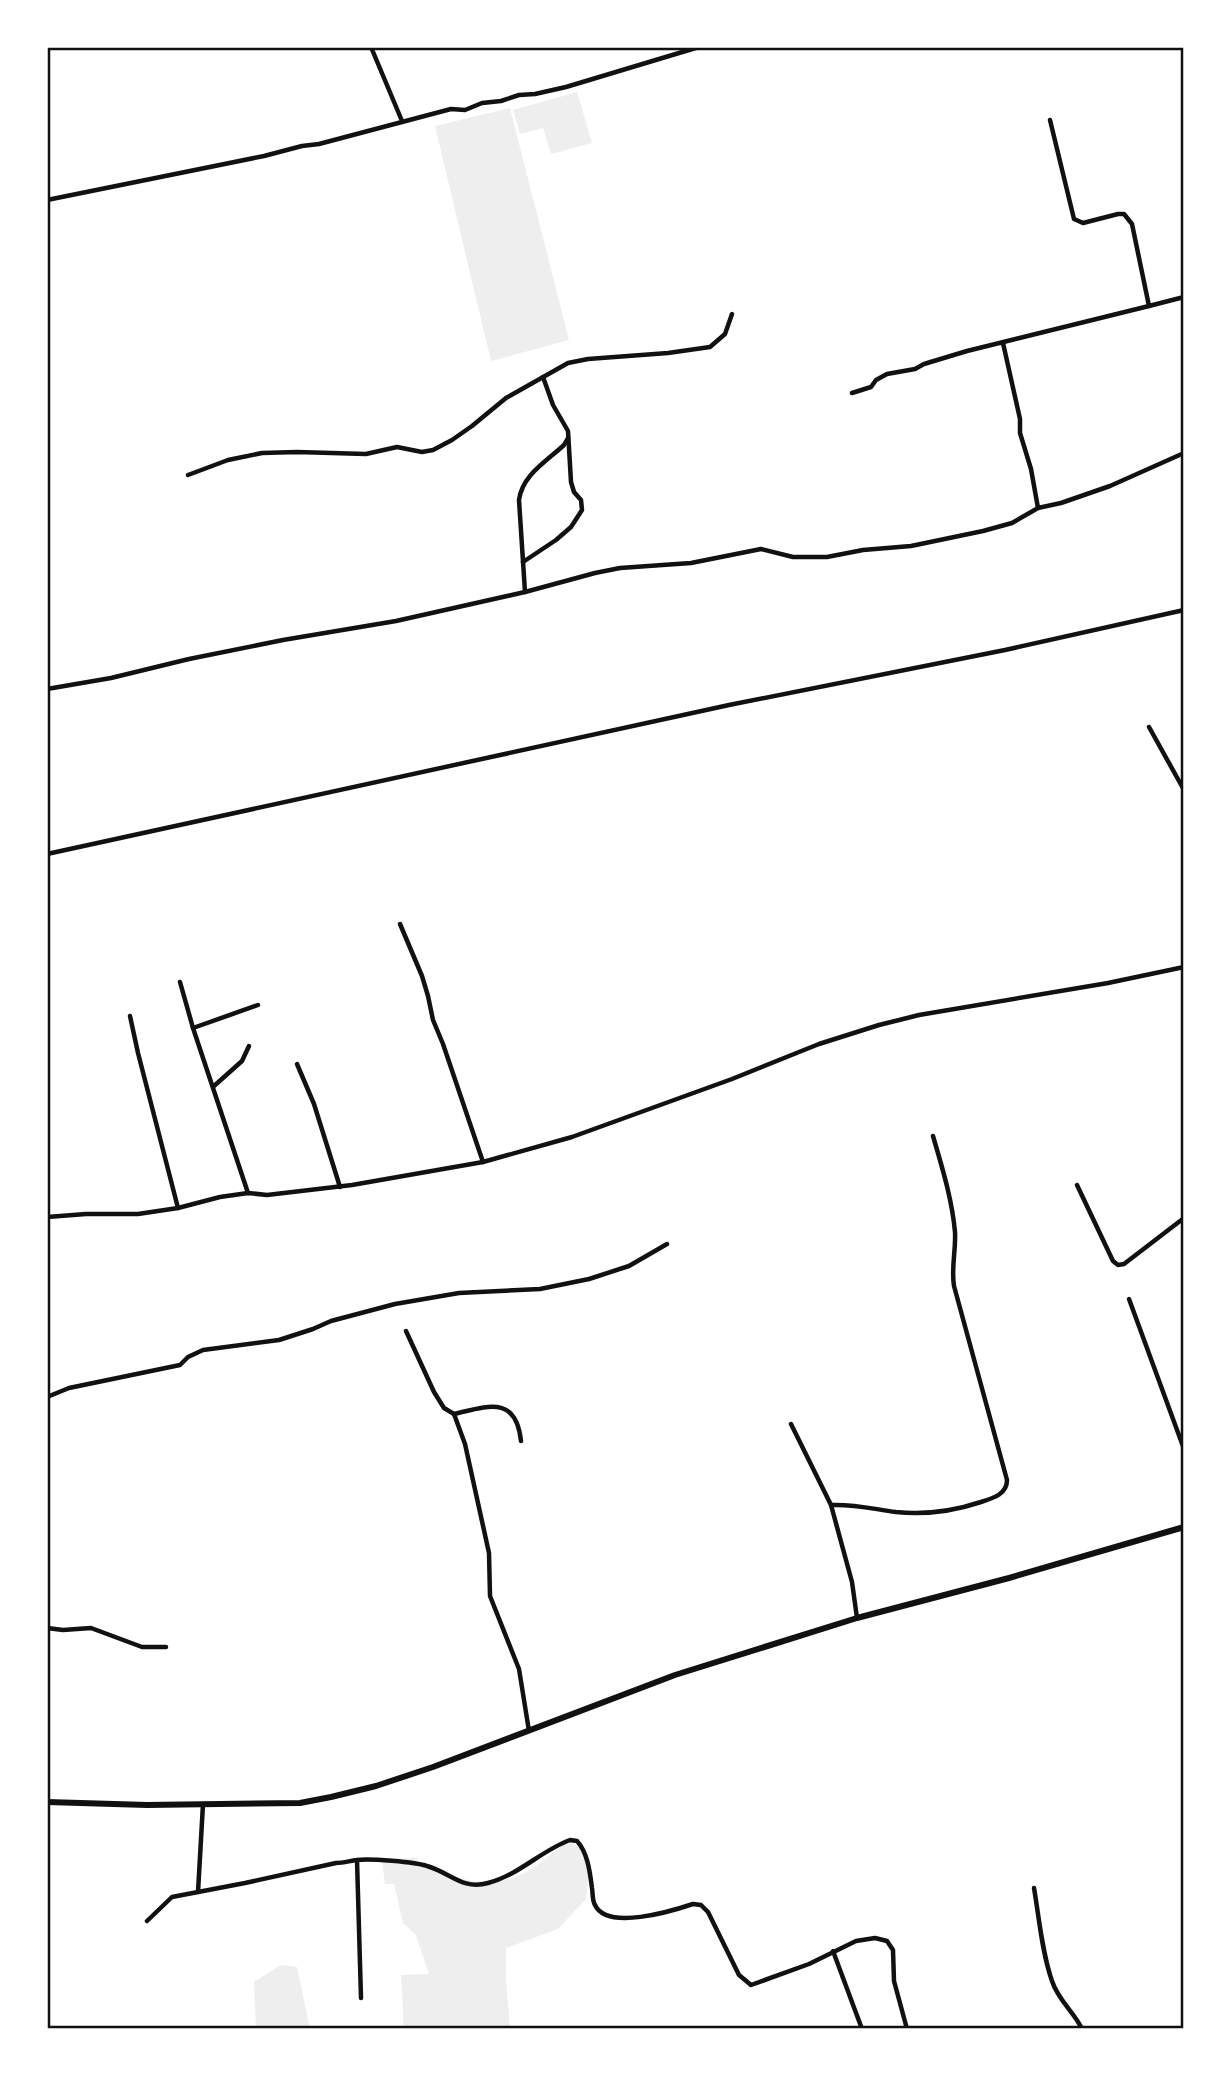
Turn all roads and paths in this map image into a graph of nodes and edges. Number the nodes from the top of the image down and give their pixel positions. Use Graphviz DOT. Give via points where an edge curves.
graph roads {
  1 [pos="370,47"];
  2 [pos="698,47"];
  3 [pos="401,120"];
  4 [pos="1050,120"];
  5 [pos="47,200"];
  6 [pos="1184,297"];
  7 [pos="1149,306"];
  8 [pos="732,314"];
  9 [pos="1003,342"];
  10 [pos="543,377"];
  11 [pos="852,393"];
  12 [pos="569,437"];
  13 [pos="1184,453"];
  14 [pos="188,475"];
  15 [pos="1038,508"];
  16 [pos="523,562"];
  17 [pos="525,592"];
  18 [pos="1184,610"];
  19 [pos="47,689"];
  20 [pos="1149,727"];
  21 [pos="1184,790"];
  22 [pos="47,854"];
  23 [pos="400,924"];
  24 [pos="1184,967"];
  25 [pos="180,982"];
  26 [pos="258,1005"];
  27 [pos="130,1016"];
  28 [pos="193,1028"];
  29 [pos="249,1046"];
  30 [pos="297,1064"];
  31 [pos="214,1086"];
  32 [pos="933,1136"];
  33 [pos="483,1162"];
  34 [pos="1077,1185"];
  35 [pos="340,1187"];
  36 [pos="248,1193"];
  37 [pos="178,1208"];
  38 [pos="47,1217"];
  39 [pos="1184,1217"];
  40 [pos="667,1244"];
  41 [pos="1129,1299"];
  42 [pos="406,1331"];
  43 [pos="47,1397"];
  44 [pos="454,1414"];
  45 [pos="792,1424"];
  46 [pos="521,1441"];
  47 [pos="1184,1449"];
  48 [pos="831,1505"];
  49 [pos="1184,1527"];
  50 [pos="857,1618"];
  51 [pos="47,1628"];
  52 [pos="166,1647"];
  53 [pos="529,1732"];
  54 [pos="47,1802"];
  55 [pos="203,1804"];
  56 [pos="357,1860"];
  57 [pos="1034,1888"];
  58 [pos="198,1892"];
  59 [pos="147,1922"];
  60 [pos="834,1951"];
  61 [pos="361,1998"];
  62 [pos="862,2029"];
  63 [pos="907,2029"];
  64 [pos="1082,2029"];
  1 -- 3 [label="street"];
  2 -- 3 [label="street" via="566,87"];
  3 -- 5 [label="street" via="319,144"];
  4 -- 7 [label="street" via="1074,219 1083,223 1118,214 1128,218"];
  6 -- 7 [label="street"];
  7 -- 9 [label="street"];
  8 -- 10 [label="street" via="725,334 710,347 577,361"];
  9 -- 11 [label="street" via="887,374 871,387"];
  9 -- 15 [label="street"];
  10 -- 12 [label="street"];
  10 -- 14 [label="street" via="433,450 397,447 366,454 262,453"];
  12 -- 16 [label="street" via="520,489"];
  12 -- 16 [label="street" via="571,482 582,510 571,527"];
  13 -- 15 [label="street" via="1110,486"];
  15 -- 17 [label="street" via="1012,523 911,546 811,558 752,550 691,563 595,573"];
  16 -- 17 [label="street"];
  17 -- 19 [label="street"];
  18 -- 22 [label="street"];
  20 -- 21 [label="street"];
  23 -- 33 [label="street" via="422,976"];
  24 -- 33 [label="street" via="879,1025 572,1137"];
  25 -- 28 [label="street"];
  26 -- 28 [label="street"];
  27 -- 37 [label="street"];
  28 -- 31 [label="street"];
  29 -- 31 [label="street" via="242,1062"];
  30 -- 35 [label="street"];
  31 -- 36 [label="street"];
  32 -- 48 [label="street" via="953,1215 954,1286 1007,1487 986,1500 935,1512"];
  33 -- 35 [label="street"];
  34 -- 39 [label="street" via="1118,1265"];
  35 -- 36 [label="street"];
  36 -- 37 [label="street"];
  37 -- 38 [label="street"];
  40 -- 43 [label="street" via="629,1266 589,1279 540,1289 459,1293 395,1304 279,1340 203,1350 180,1365 69,1388"];
  41 -- 47 [label="street"];
  42 -- 44 [label="street" via="434,1392"];
  44 -- 46 [label="street" via="505,1409 515,1416"];
  44 -- 53 [label="street" via="489,1553 490,1596 519,1669"];
  45 -- 48 [label="street"];
  48 -- 50 [label="street"];
  49 -- 50 [label="street"];
  50 -- 53 [label="street" via="675,1675"];
  51 -- 52 [label="street" via="91,1628 142,1647"];
  53 -- 55 [label="street" via="376,1786 331,1797 300,1803"];
  54 -- 55 [label="street"];
  55 -- 58 [label="street"];
  56 -- 58 [label="street"];
  56 -- 60 [label="street" via="428,1866 465,1884 480,1885 570,1840 577,1841 585,1854 600,1913 625,1918 701,1905 739,1975 751,1985"];
  56 -- 61 [label="street"];
  57 -- 64 [label="street" via="1052,1981"];
  58 -- 59 [label="street" via="172,1897"];
  60 -- 62 [label="street"];
  60 -- 63 [label="street" via="875,1938 891,1944 894,1981"];
}
